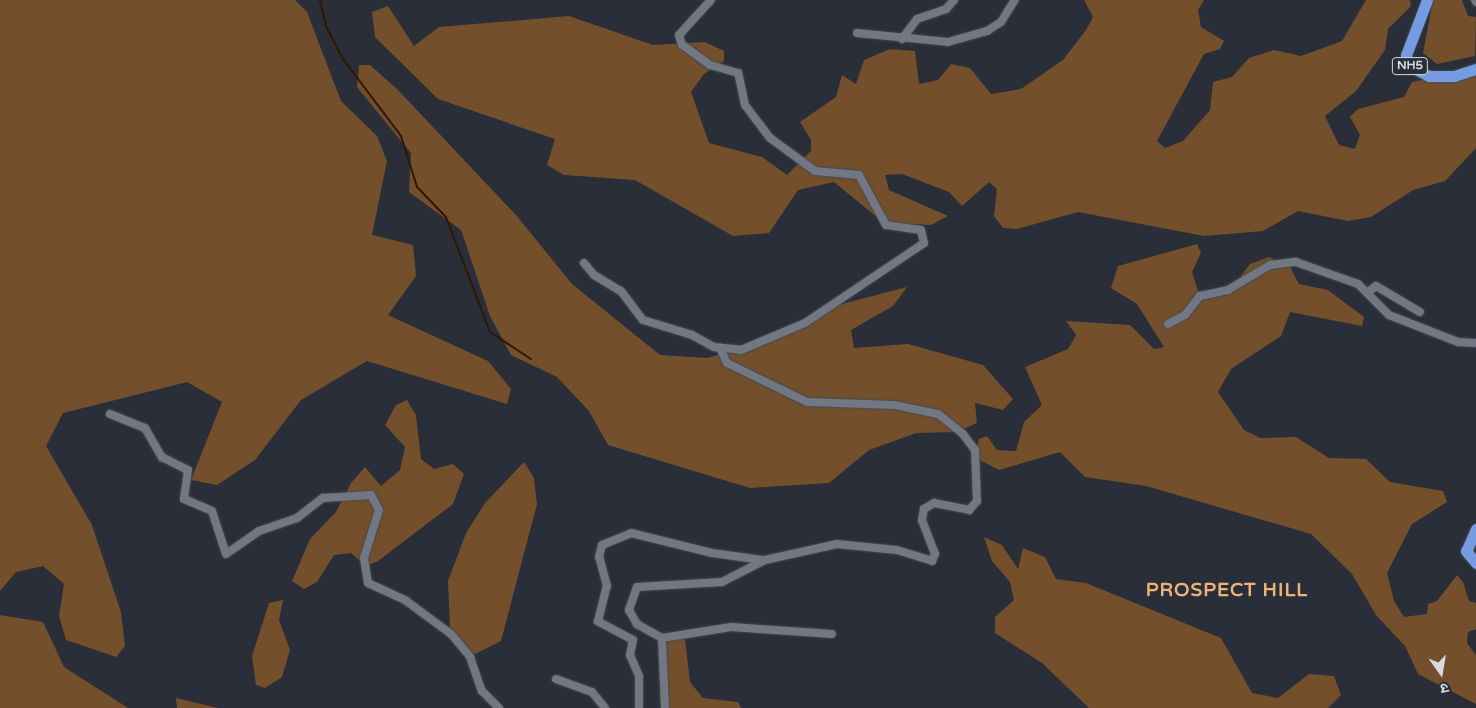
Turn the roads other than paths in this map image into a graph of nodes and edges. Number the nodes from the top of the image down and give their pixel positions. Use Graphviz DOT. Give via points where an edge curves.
graph roads {
  1 [pos="710,0"];
  2 [pos="954,0"];
  3 [pos="1015,0"];
  4 [pos="1427,0"];
  5 [pos="858,33"];
  6 [pos="902,39"];
  7 [pos="1476,69"];
  8 [pos="584,263"];
  9 [pos="1367,293"];
  10 [pos="1420,312"];
  11 [pos="1168,324"];
  12 [pos="1476,343"];
  13 [pos="720,348"];
  14 [pos="110,414"];
  15 [pos="1476,529"];
  16 [pos="766,560"];
  17 [pos="1476,563"];
  18 [pos="832,634"];
  19 [pos="662,638"];
  20 [pos="556,679"];
  21 [pos="499,708"];
  22 [pos="605,708"];
  23 [pos="639,708"];
  24 [pos="665,708"];
  1 -- 13 [label="street" via="679,35 682,45 710,65 738,73 745,105 770,138 815,171 859,175 886,225 917,228 924,238 915,251 886,264 860,287 794,329 748,348"];
  2 -- 6 [label="street" via="946,9 917,19"];
  3 -- 6 [label="street" via="1001,22 978,35 938,43"];
  4 -- 7 [label="highway, NH5" via="1406,55 1408,65 1429,76 1454,76"];
  5 -- 6 [label="street"];
  8 -- 13 [label="street" via="594,275 621,291 643,320"];
  9 -- 10 [label="street" via="1376,286"];
  9 -- 11 [label="street" via="1358,284 1304,264 1281,262 1257,270 1228,290 1200,296 1185,315"];
  9 -- 12 [label="street" via="1389,315 1458,342"];
  13 -- 16 [label="street" via="727,362 807,402 894,405 938,414 964,434 978,460 974,508 934,503 922,512 935,554 932,561 903,551 847,544"];
  14 -- 21 [label="street" via="145,428 162,457 188,470 184,499 211,509 222,550 228,555 260,531 297,518 323,498 371,495 379,510 364,558 370,586 405,600 451,634 470,657 482,691"];
  15 -- 17 [label="highway" via="1466,551"];
  16 -- 19 [label="street" via="722,582 637,587 629,604 631,617"];
  16 -- 23 [label="street" via="712,553 631,533 602,545 599,557 607,586 598,621 633,640 630,654 639,676"];
  18 -- 19 [label="street" via="731,627"];
  19 -- 24 [label="street"];
  20 -- 22 [label="street" via="592,692"];
}
